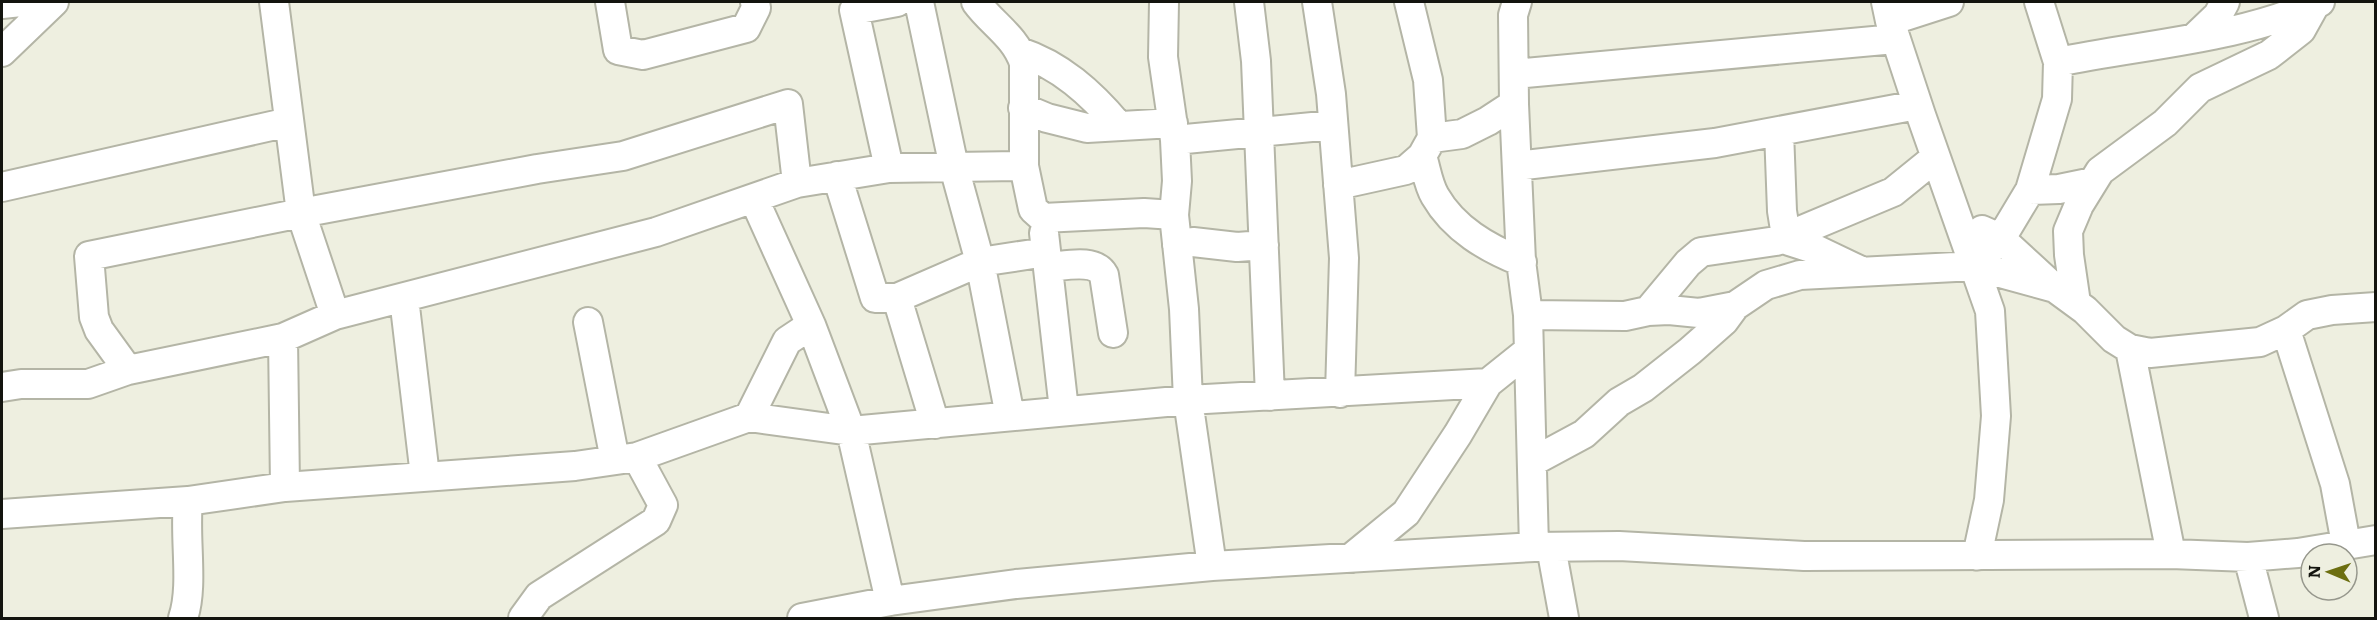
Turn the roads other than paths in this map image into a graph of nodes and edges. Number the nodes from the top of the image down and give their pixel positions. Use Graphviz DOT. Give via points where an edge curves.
graph roads {
  1 [pos="21,2"];
  2 [pos="54,2"];
  3 [pos="274,2"];
  4 [pos="610,2"];
  5 [pos="755,2"];
  6 [pos="897,2"];
  7 [pos="919,2"];
  8 [pos="976,2"];
  9 [pos="1164,2"];
  10 [pos="1249,2"];
  11 [pos="1317,2"];
  12 [pos="1409,2"];
  13 [pos="1949,2"];
  14 [pos="2039,2"];
  15 [pos="2225,2"];
  16 [pos="2318,2"];
  17 [pos="2,4"];
  18 [pos="1510,6"];
  19 [pos="1890,20"];
  20 [pos="2194,38"];
  21 [pos="2,52"];
  22 [pos="1020,52"];
  23 [pos="2058,62"];
  24 [pos="1514,74"];
  25 [pos="1514,104"];
  26 [pos="1917,105"];
  27 [pos="1023,108"];
  28 [pos="289,122"];
  29 [pos="1118,125"];
  30 [pos="1333,125"];
  31 [pos="1174,131"];
  32 [pos="1259,131"];
  33 [pos="1779,131"];
  34 [pos="1427,147"];
  35 [pos="1935,158"];
  36 [pos="1024,166"];
  37 [pos="1517,166"];
  38 [pos="954,167"];
  39 [pos="889,168"];
  40 [pos="837,176"];
  41 [pos="2093,182"];
  42 [pos="798,183"];
  43 [pos="1338,185"];
  44 [pos="2,187"];
  45 [pos="2030,190"];
  46 [pos="754,199"];
  47 [pos="301,213"];
  48 [pos="1174,215"];
  49 [pos="1042,218"];
  50 [pos="1958,219"];
  51 [pos="1786,236"];
  52 [pos="2000,238"];
  53 [pos="1177,245"];
  54 [pos="1264,245"];
  55 [pos="1047,259"];
  56 [pos="980,262"];
  57 [pos="1522,262"];
  58 [pos="1975,266"];
  59 [pos="1864,272"];
  60 [pos="2066,296"];
  61 [pos="404,298"];
  62 [pos="897,298"];
  63 [pos="1735,306"];
  64 [pos="2376,307"];
  65 [pos="1648,311"];
  66 [pos="335,315"];
  67 [pos="1528,315"];
  68 [pos="588,322"];
  69 [pos="811,325"];
  70 [pos="2286,330"];
  71 [pos="1113,333"];
  72 [pos="283,338"];
  73 [pos="2130,349"];
  74 [pos="1528,351"];
  75 [pos="128,370"];
  76 [pos="1488,383"];
  77 [pos="2,387"];
  78 [pos="1340,393"];
  79 [pos="1270,396"];
  80 [pos="1188,400"];
  81 [pos="1064,410"];
  82 [pos="1010,416"];
  83 [pos="749,417"];
  84 [pos="935,424"];
  85 [pos="851,431"];
  86 [pos="626,459"];
  87 [pos="1532,462"];
  88 [pos="425,476"];
  89 [pos="285,487"];
  90 [pos="188,501"];
  91 [pos="2,514"];
  92 [pos="2376,540"];
  93 [pos="2346,542"];
  94 [pos="2359,542"];
  95 [pos="1543,547"];
  96 [pos="2299,553"];
  97 [pos="2171,554"];
  98 [pos="1977,556"];
  99 [pos="2248,557"];
  100 [pos="1351,558"];
  101 [pos="1212,566"];
  102 [pos="890,601"];
  103 [pos="183,618"];
  104 [pos="523,618"];
  105 [pos="802,618"];
  106 [pos="1564,618"];
  107 [pos="2264,618"];
  1 -- 17 [label="street"];
  2 -- 21 [label="street"];
  3 -- 28 [label="street"];
  4 -- 5 [label="street" via="618,50 643,55 746,27"];
  6 -- 39 [label="street" via="854,10"];
  7 -- 38 [label="street"];
  8 -- 22 [label="street"];
  9 -- 31 [label="street" via="1163,57"];
  10 -- 32 [label="street"];
  11 -- 30 [label="street"];
  12 -- 34 [label="street" via="1428,80"];
  13 -- 19 [label="street"];
  14 -- 23 [label="street"];
  15 -- 20 [label="street" via="2218,15"];
  16 -- 20 [label="street" via="2225,33"];
  16 -- 41 [label="street" via="2301,30 2269,54 2200,88 2165,123 2100,171"];
  18 -- 24 [label="street"];
  19 -- 24 [label="street"];
  19 -- 26 [label="street"];
  20 -- 23 [label="street"];
  22 -- 27 [label="street" via="1024,63"];
  22 -- 29 [label="street" via="1043,59 1068,77 1100,103"];
  23 -- 45 [label="street" via="2057,99"];
  24 -- 25 [label="street"];
  25 -- 34 [label="street" via="1462,134"];
  25 -- 37 [label="street"];
  26 -- 33 [label="street"];
  26 -- 35 [label="street"];
  27 -- 29 [label="street" via="1087,128"];
  27 -- 36 [label="street"];
  28 -- 44 [label="street"];
  28 -- 47 [label="street"];
  29 -- 31 [label="street"];
  30 -- 32 [label="street"];
  30 -- 43 [label="street"];
  31 -- 32 [label="street"];
  31 -- 48 [label="street"];
  32 -- 54 [label="street"];
  33 -- 37 [label="street" via="1715,143"];
  33 -- 51 [label="street"];
  34 -- 43 [label="street" via="1406,170"];
  34 -- 57 [label="street" via="1434,195 1463,231"];
  35 -- 50 [label="street"];
  35 -- 51 [label="street" via="1893,192"];
  36 -- 38 [label="street"];
  36 -- 49 [label="street" via="1034,209"];
  37 -- 57 [label="street"];
  38 -- 39 [label="street"];
  38 -- 56 [label="street"];
  39 -- 40 [label="street"];
  40 -- 42 [label="street"];
  40 -- 62 [label="street" via="875,298"];
  41 -- 45 [label="street"];
  41 -- 60 [label="street" via="2068,231"];
  42 -- 46 [label="street"];
  42 -- 47 [label="street" via="788,104 624,156"];
  43 -- 78 [label="street" via="1344,258"];
  45 -- 52 [label="street"];
  46 -- 61 [label="street" via="656,232"];
  46 -- 69 [label="street"];
  47 -- 66 [label="street"];
  47 -- 75 [label="street" via="89,256 94,317"];
  48 -- 49 [label="street"];
  48 -- 53 [label="street"];
  49 -- 55 [label="street"];
  50 -- 52 [label="street"];
  50 -- 58 [label="street"];
  51 -- 59 [label="street" via="1789,241"];
  51 -- 65 [label="street" via="1776,241 1701,252"];
  52 -- 58 [label="street"];
  52 -- 60 [label="street"];
  53 -- 54 [label="street"];
  53 -- 80 [label="street"];
  54 -- 79 [label="street"];
  55 -- 56 [label="street"];
  55 -- 71 [label="street" via="1101,269"];
  55 -- 81 [label="street"];
  56 -- 62 [label="street"];
  56 -- 82 [label="street"];
  57 -- 67 [label="street"];
  58 -- 59 [label="street"];
  58 -- 60 [label="street"];
  58 -- 98 [label="street" via="1990,310 1996,416 1989,500"];
  59 -- 63 [label="street" via="1800,275 1766,285"];
  60 -- 73 [label="street"];
  61 -- 66 [label="street"];
  61 -- 88 [label="street"];
  62 -- 84 [label="street"];
  63 -- 65 [label="street" via="1699,313"];
  63 -- 87 [label="street" via="1690,351 1619,402 1584,434"];
  64 -- 70 [label="street" via="2307,315"];
  65 -- 67 [label="street" via="1624,316"];
  66 -- 72 [label="street"];
  67 -- 74 [label="street"];
  68 -- 86 [label="street"];
  69 -- 83 [label="street" via="787,341"];
  69 -- 85 [label="street"];
  70 -- 73 [label="street" via="2260,342 2150,353"];
  70 -- 93 [label="street" via="2335,484"];
  72 -- 75 [label="street"];
  72 -- 89 [label="street"];
  73 -- 97 [label="street"];
  74 -- 76 [label="street"];
  74 -- 87 [label="street"];
  75 -- 77 [label="street" via="88,384"];
  76 -- 78 [label="street"];
  76 -- 100 [label="street" via="1406,513"];
  78 -- 79 [label="street"];
  79 -- 80 [label="street"];
  80 -- 81 [label="street"];
  80 -- 101 [label="street"];
  81 -- 82 [label="street"];
  82 -- 84 [label="street"];
  83 -- 85 [label="street"];
  83 -- 86 [label="street"];
  84 -- 85 [label="street"];
  85 -- 102 [label="street"];
  86 -- 88 [label="street"];
  86 -- 104 [label="street" via="663,505 656,521 539,596"];
  87 -- 95 [label="street"];
  88 -- 89 [label="street"];
  89 -- 90 [label="street"];
  90 -- 91 [label="street"];
  90 -- 103 [label="street" via="188,603"];
  92 -- 94 [label="street"];
  95 -- 98 [label="street"];
  95 -- 100 [label="street"];
  95 -- 106 [label="street"];
  96 -- 99 [label="street"];
  97 -- 98 [label="street"];
  97 -- 99 [label="street"];
  99 -- 107 [label="street"];
  100 -- 101 [label="street"];
  101 -- 102 [label="street" via="1016,584"];
  102 -- 105 [label="street"];
}
